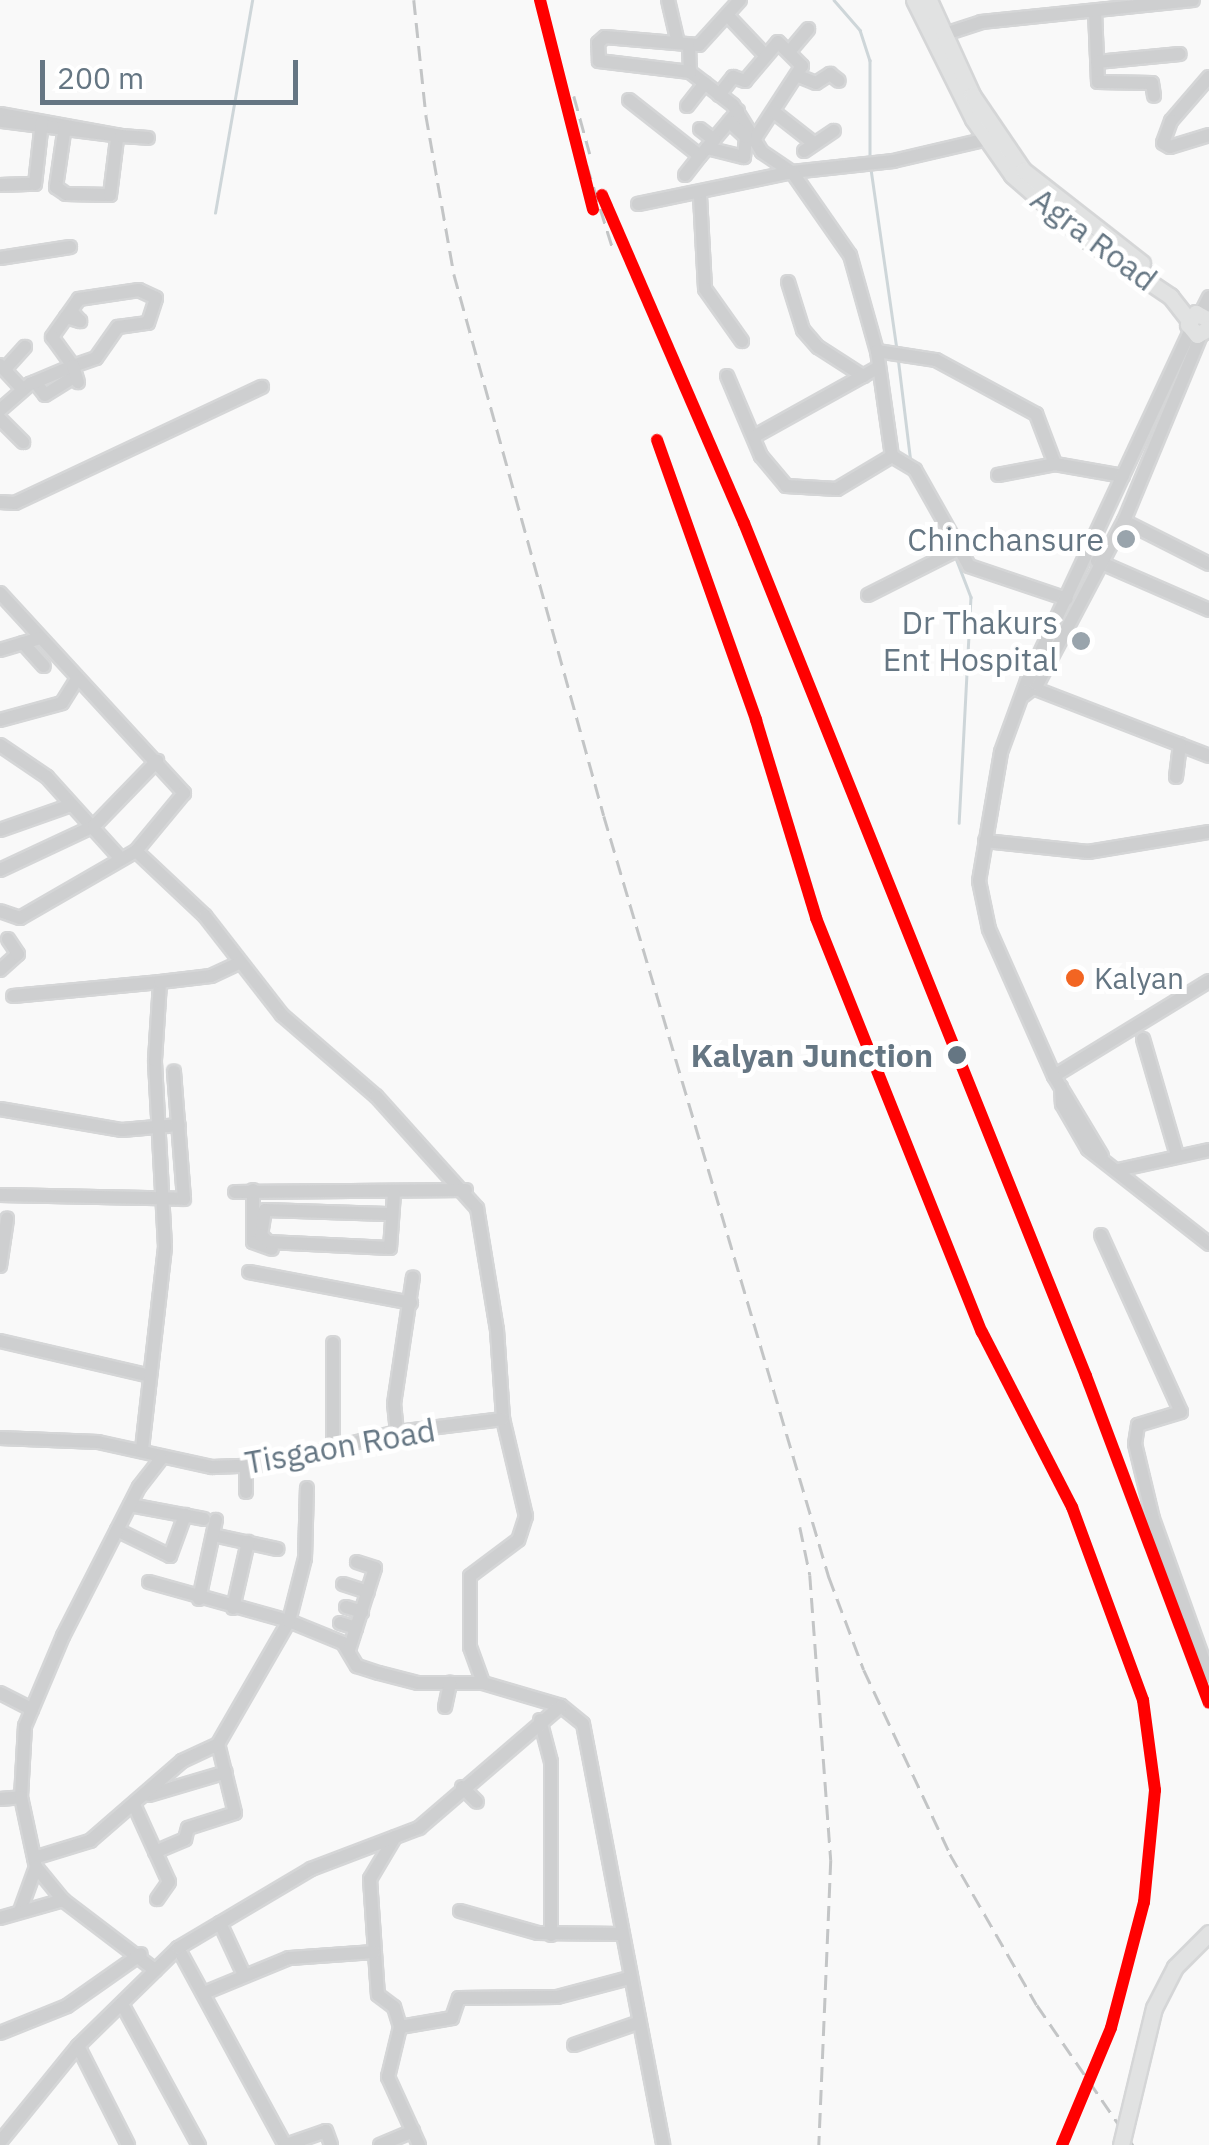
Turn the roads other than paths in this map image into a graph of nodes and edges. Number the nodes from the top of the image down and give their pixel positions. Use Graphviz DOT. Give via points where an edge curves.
graph roads {
  1 [pos="668,0"];
  2 [pos="740,0"];
  3 [pos="914,0"];
  4 [pos="929,0"];
  5 [pos="1194,0"];
  6 [pos="1096,11"];
  7 [pos="730,18"];
  8 [pos="808,29"];
  9 [pos="945,34"];
  10 [pos="684,44"];
  11 [pos="790,52"];
  12 [pos="1180,54"];
  13 [pos="766,55"];
  14 [pos="1098,62"];
  15 [pos="690,72"];
  16 [pos="801,76"];
  17 [pos="1209,77"];
  18 [pos="839,80"];
  19 [pos="705,84"];
  20 [pos="719,94"];
  21 [pos="1154,96"];
  22 [pos="629,100"];
  23 [pos="686,106"];
  24 [pos="774,112"];
  25 [pos="0,116"];
  26 [pos="734,116"];
  27 [pos="42,124"];
  28 [pos="64,127"];
  29 [pos="700,129"];
  30 [pos="834,130"];
  31 [pos="1209,135"];
  32 [pos="119,137"];
  33 [pos="148,138"];
  34 [pos="993,138"];
  35 [pos="754,140"];
  36 [pos="707,148"];
  37 [pos="792,172"];
  38 [pos="685,175"];
  39 [pos="0,185"];
  40 [pos="700,196"];
  41 [pos="638,204"];
  42 [pos="70,247"];
  43 [pos="0,258"];
  44 [pos="788,282"];
  45 [pos="1209,297"];
  46 [pos="1202,324"];
  47 [pos="742,341"];
  48 [pos="25,347"];
  49 [pos="883,351"];
  50 [pos="2,367"];
  51 [pos="879,367"];
  52 [pos="76,375"];
  53 [pos="726,376"];
  54 [pos="862,376"];
  55 [pos="28,386"];
  56 [pos="262,387"];
  57 [pos="0,410"];
  58 [pos="0,419"];
  59 [pos="756,436"];
  60 [pos="23,442"];
  61 [pos="896,458"];
  62 [pos="1054,464"];
  63 [pos="998,474"];
  64 [pos="1122,476"];
  65 [pos="0,502"];
  66 [pos="1124,521"];
  67 [pos="959,550"];
  68 [pos="1088,557"];
  69 [pos="1102,564"];
  70 [pos="1209,564"];
  71 [pos="0,593"];
  72 [pos="868,595"];
  73 [pos="1067,600"];
  74 [pos="1209,610"];
  75 [pos="40,638"];
  76 [pos="23,642"];
  77 [pos="0,650"];
  78 [pos="44,666"];
  79 [pos="76,681"];
  80 [pos="1028,690"];
  81 [pos="0,720"];
  82 [pos="1180,744"];
  83 [pos="1,747"];
  84 [pos="1209,756"];
  85 [pos="157,761"];
  86 [pos="1176,777"];
  87 [pos="68,800"];
  88 [pos="94,826"];
  89 [pos="0,830"];
  90 [pos="1209,832"];
  91 [pos="985,841"];
  92 [pos="136,851"];
  93 [pos="121,859"];
  94 [pos="0,870"];
  95 [pos="0,912"];
  96 [pos="20,918"];
  97 [pos="239,964"];
  98 [pos="0,970"];
  99 [pos="1209,981"];
  100 [pos="160,982"];
  101 [pos="12,996"];
  102 [pos="1143,1039"];
  103 [pos="174,1071"];
  104 [pos="1058,1082"];
  105 [pos="0,1109"];
  106 [pos="179,1125"];
  107 [pos="159,1126"];
  108 [pos="1209,1150"];
  109 [pos="1177,1155"];
  110 [pos="1118,1170"];
  111 [pos="253,1190"];
  112 [pos="466,1190"];
  113 [pos="235,1192"];
  114 [pos="397,1194"];
  115 [pos="0,1195"];
  116 [pos="164,1200"];
  117 [pos="387,1214"];
  118 [pos="6,1219"];
  119 [pos="1101,1235"];
  120 [pos="1209,1244"];
  121 [pos="0,1266"];
  122 [pos="249,1272"];
  123 [pos="413,1277"];
  124 [pos="411,1303"];
  125 [pos="0,1341"];
  126 [pos="333,1343"];
  127 [pos="150,1376"];
  128 [pos="503,1418"];
  129 [pos="397,1432"];
  130 [pos="0,1438"];
  131 [pos="333,1448"];
  132 [pos="142,1449"];
  133 [pos="161,1459"];
  134 [pos="246,1466"];
  135 [pos="308,1488"];
  136 [pos="246,1492"];
  137 [pos="132,1510"];
  138 [pos="184,1515"];
  139 [pos="124,1532"];
  140 [pos="213,1535"];
  141 [pos="248,1542"];
  142 [pos="277,1549"];
  143 [pos="357,1562"];
  144 [pos="149,1582"];
  145 [pos="343,1584"];
  146 [pos="372,1597"];
  147 [pos="199,1599"];
  148 [pos="346,1607"];
  149 [pos="233,1608"];
  150 [pos="362,1612"];
  151 [pos="290,1622"];
  152 [pos="340,1623"];
  153 [pos="356,1628"];
  154 [pos="349,1650"];
  155 [pos="1209,1675"];
  156 [pos="450,1683"];
  157 [pos="483,1684"];
  158 [pos="0,1693"];
  159 [pos="561,1706"];
  160 [pos="445,1707"];
  161 [pos="32,1710"];
  162 [pos="540,1720"];
  163 [pos="218,1744"];
  164 [pos="226,1772"];
  165 [pos="462,1786"];
  166 [pos="148,1795"];
  167 [pos="21,1796"];
  168 [pos="0,1799"];
  169 [pos="476,1802"];
  170 [pos="135,1807"];
  171 [pos="395,1837"];
  172 [pos="156,1852"];
  173 [pos="35,1863"];
  174 [pos="157,1899"];
  175 [pos="62,1900"];
  176 [pos="20,1911"];
  177 [pos="460,1911"];
  178 [pos="0,1918"];
  179 [pos="220,1923"];
  180 [pos="621,1934"];
  181 [pos="1209,1934"];
  182 [pos="551,1935"];
  183 [pos="178,1948"];
  184 [pos="375,1952"];
  185 [pos="140,1954"];
  186 [pos="155,1970"];
  187 [pos="244,1975"];
  188 [pos="628,1978"];
  189 [pos="204,1993"];
  190 [pos="122,2004"];
  191 [pos="636,2023"];
  192 [pos="400,2027"];
  193 [pos="0,2033"];
  194 [pos="574,2045"];
  195 [pos="78,2046"];
  196 [pos="413,2131"];
  197 [pos="0,2142"];
  198 [pos="128,2145"];
  199 [pos="199,2145"];
  200 [pos="286,2145"];
  201 [pos="331,2145"];
  202 [pos="380,2145"];
  203 [pos="419,2145"];
  204 [pos="664,2145"];
  205 [pos="1121,2145"];
  1 -- 10 [label="street"];
  2 -- 7 [label="street"];
  3 -- 34 [label="main road, Agra Road"];
  4 -- 9 [label="main road, Agra Road"];
  5 -- 6 [label="street"];
  6 -- 9 [label="street" via="980,22"];
  6 -- 14 [label="street"];
  7 -- 10 [label="street" via="706,42"];
  7 -- 13 [label="street"];
  8 -- 11 [label="street"];
  9 -- 34 [label="main road, Agra Road"];
  10 -- 15 [label="street"];
  10 -- 15 [label="street" via="604,37 598,59"];
  11 -- 13 [label="street" via="778,42"];
  11 -- 16 [label="street" via="802,66"];
  12 -- 14 [label="street"];
  13 -- 20 [label="street" via="744,80 733,77"];
  14 -- 21 [label="street" via="1098,83 1150,82"];
  15 -- 19 [label="street"];
  16 -- 18 [label="street" via="816,83 830,74"];
  16 -- 24 [label="street"];
  17 -- 31 [label="street" via="1171,120 1163,143 1170,148"];
  19 -- 20 [label="street"];
  19 -- 23 [label="street"];
  20 -- 26 [label="street"];
  22 -- 36 [label="street"];
  24 -- 30 [label="street" via="808,146"];
  24 -- 35 [label="street"];
  25 -- 27 [label="street"];
  26 -- 35 [label="street"];
  26 -- 36 [label="street"];
  26 -- 36 [label="street" via="746,137 744,157"];
  27 -- 28 [label="street"];
  27 -- 39 [label="street" via="35,184"];
  28 -- 32 [label="street"];
  28 -- 32 [label="street" via="56,187 66,194 110,194"];
  29 -- 36 [label="street"];
  32 -- 33 [label="street"];
  34 -- 37 [label="street" via="893,161"];
  34 -- 46 [label="main road, Agra Road" via="1012,175 1088,241"];
  35 -- 37 [label="street"];
  36 -- 38 [label="street"];
  37 -- 40 [label="street"];
  37 -- 49 [label="street" via="850,255"];
  40 -- 41 [label="street"];
  40 -- 47 [label="street" via="704,289"];
  42 -- 43 [label="street"];
  44 -- 54 [label="street" via="804,330 818,348"];
  45 -- 46 [label="street"];
  46 -- 64 [label="street"];
  46 -- 66 [label="street"];
  48 -- 50 [label="street"];
  49 -- 51 [label="street"];
  49 -- 62 [label="street" via="915,354 1036,414"];
  50 -- 55 [label="street"];
  51 -- 54 [label="street"];
  51 -- 61 [label="street"];
  52 -- 52 [label="street" via="52,337 88,294 139,290 158,303 148,323 118,327"];
  52 -- 55 [label="street"];
  53 -- 59 [label="street"];
  54 -- 59 [label="street"];
  55 -- 57 [label="street"];
  56 -- 65 [label="street" via="16,504"];
  58 -- 60 [label="street"];
  59 -- 61 [label="street" via="774,479 786,486 838,489"];
  61 -- 67 [label="street" via="915,470"];
  62 -- 63 [label="street"];
  62 -- 64 [label="street"];
  64 -- 68 [label="street"];
  66 -- 69 [label="street"];
  66 -- 70 [label="street"];
  67 -- 72 [label="street"];
  67 -- 73 [label="street" via="976,571"];
  68 -- 69 [label="street"];
  68 -- 73 [label="street"];
  69 -- 74 [label="street"];
  69 -- 80 [label="street"];
  71 -- 75 [label="street"];
  73 -- 80 [label="street"];
  75 -- 76 [label="street"];
  75 -- 79 [label="street"];
  76 -- 77 [label="street"];
  76 -- 78 [label="street"];
  79 -- 81 [label="street" via="62,703"];
  79 -- 85 [label="street"];
  80 -- 82 [label="street"];
  80 -- 91 [label="street" via="1001,752"];
  82 -- 84 [label="street"];
  82 -- 86 [label="street"];
  83 -- 87 [label="street" via="47,777"];
  85 -- 88 [label="street"];
  85 -- 92 [label="street" via="182,786 183,801"];
  87 -- 88 [label="street"];
  87 -- 89 [label="street"];
  88 -- 93 [label="street"];
  88 -- 94 [label="street"];
  90 -- 91 [label="street" via="1088,852"];
  91 -- 104 [label="street" via="980,881 988,928"];
  92 -- 93 [label="street"];
  92 -- 97 [label="street" via="205,916"];
  93 -- 96 [label="street"];
  95 -- 96 [label="street"];
  96 -- 98 [label="street" via="6,941 18,954"];
  97 -- 100 [label="street" via="211,976"];
  97 -- 112 [label="street" via="296,1029 376,1096"];
  99 -- 104 [label="street"];
  100 -- 101 [label="street"];
  100 -- 107 [label="street"];
  102 -- 109 [label="street"];
  103 -- 106 [label="street"];
  104 -- 110 [label="street" via="1062,1104 1088,1150"];
  105 -- 107 [label="street" via="122,1130"];
  106 -- 107 [label="street"];
  106 -- 116 [label="street" via="185,1197"];
  107 -- 116 [label="street"];
  108 -- 109 [label="street"];
  109 -- 110 [label="street"];
  110 -- 120 [label="street"];
  111 -- 113 [label="street"];
  111 -- 114 [label="street"];
  111 -- 114 [label="street" via="252,1238 259,1248 392,1254 398,1249"];
  112 -- 114 [label="street"];
  112 -- 128 [label="street" via="477,1208 498,1330"];
  114 -- 117 [label="street" via="390,1248 268,1242 261,1234 265,1210"];
  115 -- 116 [label="street"];
  116 -- 127 [label="street" via="158,1347"];
  118 -- 121 [label="street"];
  119 -- 155 [label="street" via="1182,1412 1146,1420 1134,1435 1153,1519"];
  122 -- 124 [label="street"];
  123 -- 124 [label="street"];
  124 -- 129 [label="street" via="394,1404"];
  125 -- 127 [label="street"];
  126 -- 131 [label="street"];
  127 -- 132 [label="street"];
  128 -- 129 [label="street, Tisgaon Road"];
  128 -- 157 [label="street" via="526,1516 518,1540 470,1576 470,1647"];
  129 -- 131 [label="street, Tisgaon Road"];
  130 -- 132 [label="street, Tisgaon Road"];
  131 -- 134 [label="street, Tisgaon Road"];
  132 -- 133 [label="street, Tisgaon Road"];
  133 -- 134 [label="street, Tisgaon Road"];
  133 -- 137 [label="street"];
  134 -- 136 [label="street"];
  135 -- 151 [label="street" via="304,1558"];
  137 -- 138 [label="street"];
  137 -- 139 [label="street"];
  138 -- 139 [label="street" via="170,1556"];
  138 -- 140 [label="street" via="210,1519"];
  139 -- 161 [label="street"];
  140 -- 141 [label="street"];
  140 -- 147 [label="street"];
  141 -- 142 [label="street"];
  141 -- 149 [label="street"];
  143 -- 146 [label="street" via="375,1567"];
  144 -- 147 [label="street"];
  145 -- 146 [label="street"];
  146 -- 150 [label="street"];
  147 -- 149 [label="street"];
  148 -- 150 [label="street"];
  149 -- 151 [label="street"];
  150 -- 153 [label="street"];
  151 -- 154 [label="street"];
  151 -- 163 [label="street"];
  152 -- 153 [label="street"];
  153 -- 154 [label="street"];
  154 -- 156 [label="street" via="358,1666 418,1683"];
  156 -- 157 [label="street"];
  156 -- 160 [label="street"];
  157 -- 159 [label="street"];
  158 -- 161 [label="street"];
  159 -- 162 [label="street"];
  159 -- 180 [label="street" via="583,1724"];
  161 -- 167 [label="street"];
  162 -- 165 [label="street"];
  162 -- 182 [label="street" via="551,1762"];
  163 -- 164 [label="street"];
  163 -- 166 [label="street" via="182,1761"];
  164 -- 166 [label="street"];
  164 -- 172 [label="street" via="234,1815 188,1828 185,1839"];
  165 -- 169 [label="street"];
  165 -- 171 [label="street" via="419,1828"];
  166 -- 170 [label="street"];
  167 -- 168 [label="street"];
  167 -- 173 [label="street"];
  170 -- 172 [label="street"];
  170 -- 173 [label="street" via="90,1840"];
  171 -- 179 [label="street" via="312,1869"];
  171 -- 184 [label="street" via="372,1870"];
  172 -- 174 [label="street" via="170,1886"];
  173 -- 175 [label="street"];
  173 -- 176 [label="street"];
  175 -- 176 [label="street"];
  175 -- 185 [label="street"];
  176 -- 178 [label="street"];
  177 -- 182 [label="street"];
  179 -- 183 [label="street"];
  179 -- 187 [label="street"];
  180 -- 182 [label="street"];
  180 -- 188 [label="street"];
  181 -- 205 [label="main road, bridge" via="1176,1967 1154,2008"];
  183 -- 186 [label="street"];
  183 -- 189 [label="street"];
  184 -- 187 [label="street" via="302,1956"];
  184 -- 192 [label="street" via="379,1999 394,2006"];
  185 -- 186 [label="street"];
  185 -- 193 [label="street" via="67,2006"];
  186 -- 190 [label="street"];
  187 -- 189 [label="street"];
  188 -- 191 [label="street"];
  188 -- 192 [label="street" via="556,1997 459,1998 452,2018"];
  189 -- 200 [label="street"];
  190 -- 195 [label="street"];
  190 -- 199 [label="street"];
  191 -- 194 [label="street"];
  191 -- 204 [label="street"];
  192 -- 196 [label="street" via="388,2077"];
  195 -- 197 [label="street"];
  195 -- 198 [label="street"];
  196 -- 202 [label="street"];
  196 -- 203 [label="street"];
  200 -- 201 [label="street" via="326,2131"];
}
